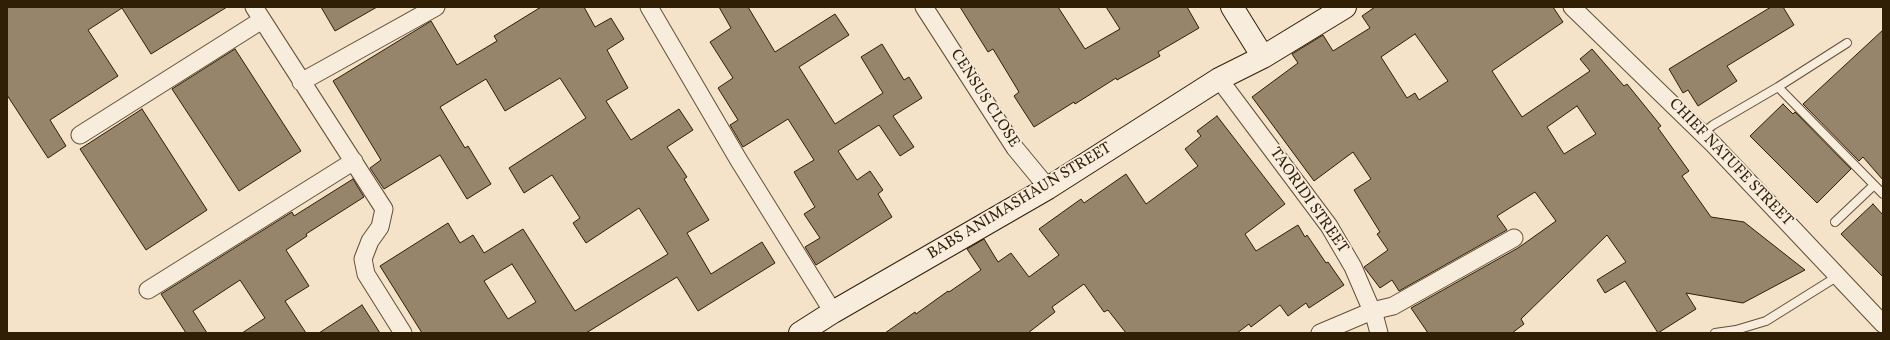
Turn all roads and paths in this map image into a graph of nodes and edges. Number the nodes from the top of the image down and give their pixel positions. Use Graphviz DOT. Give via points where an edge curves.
graph roads {
  1 [pos="436,7"];
  2 [pos="649,7"];
  3 [pos="924,7"];
  4 [pos="1232,7"];
  5 [pos="1322,7"];
  6 [pos="1345,7"];
  7 [pos="1572,7"];
  8 [pos="258,14"];
  9 [pos="1847,43"];
  10 [pos="1261,52"];
  11 [pos="1219,79"];
  12 [pos="301,82"];
  13 [pos="1778,87"];
  14 [pos="1703,133"];
  15 [pos="80,134"];
  16 [pos="354,161"];
  17 [pos="1874,185"];
  18 [pos="1048,188"];
  19 [pos="1882,192"];
  20 [pos="1835,222"];
  21 [pos="1514,238"];
  22 [pos="1838,276"];
  23 [pos="148,290"];
  24 [pos="1372,311"];
  25 [pos="833,312"];
  26 [pos="1883,324"];
  27 [pos="404,333"];
  28 [pos="800,333"];
  29 [pos="1320,333"];
  30 [pos="1379,333"];
  31 [pos="1715,333"];
  1 -- 12 [label="street"];
  2 -- 25 [label="street" via="738,159"];
  3 -- 18 [label="street, CENSUS CLOSE" via="1014,148"];
  4 -- 10 [label="main road"];
  5 -- 10 [label="main road, BABS ANIMASHAUN STREET"];
  6 -- 10 [label="main road, BABS ANIMASHAUN STREET"];
  7 -- 14 [label="street, CHIEF NATUFE STREET"];
  8 -- 12 [label="street"];
  8 -- 15 [label="street"];
  9 -- 13 [label="lane"];
  10 -- 11 [label="main road, BABS ANIMASHAUN STREET"];
  11 -- 18 [label="main road, BABS ANIMASHAUN STREET"];
  11 -- 24 [label="street, TAORIDI STREET" via="1329,226 1353,267"];
  12 -- 16 [label="street"];
  13 -- 14 [label="lane"];
  13 -- 17 [label="lane"];
  14 -- 22 [label="street, CHIEF NATUFE STREET"];
  16 -- 23 [label="street"];
  16 -- 27 [label="street" via="384,209 380,227 370,241 363,259 366,274"];
  17 -- 19 [label="lane"];
  17 -- 20 [label="lane"];
  18 -- 25 [label="main road, BABS ANIMASHAUN STREET"];
  21 -- 24 [label="street" via="1393,306"];
  22 -- 26 [label="street, CHIEF NATUFE STREET"];
  22 -- 31 [label="lane" via="1766,321"];
  24 -- 29 [label="street"];
  24 -- 30 [label="street, TAORIDI STREET"];
  25 -- 28 [label="main road, BABS ANIMASHAUN STREET"];
}
